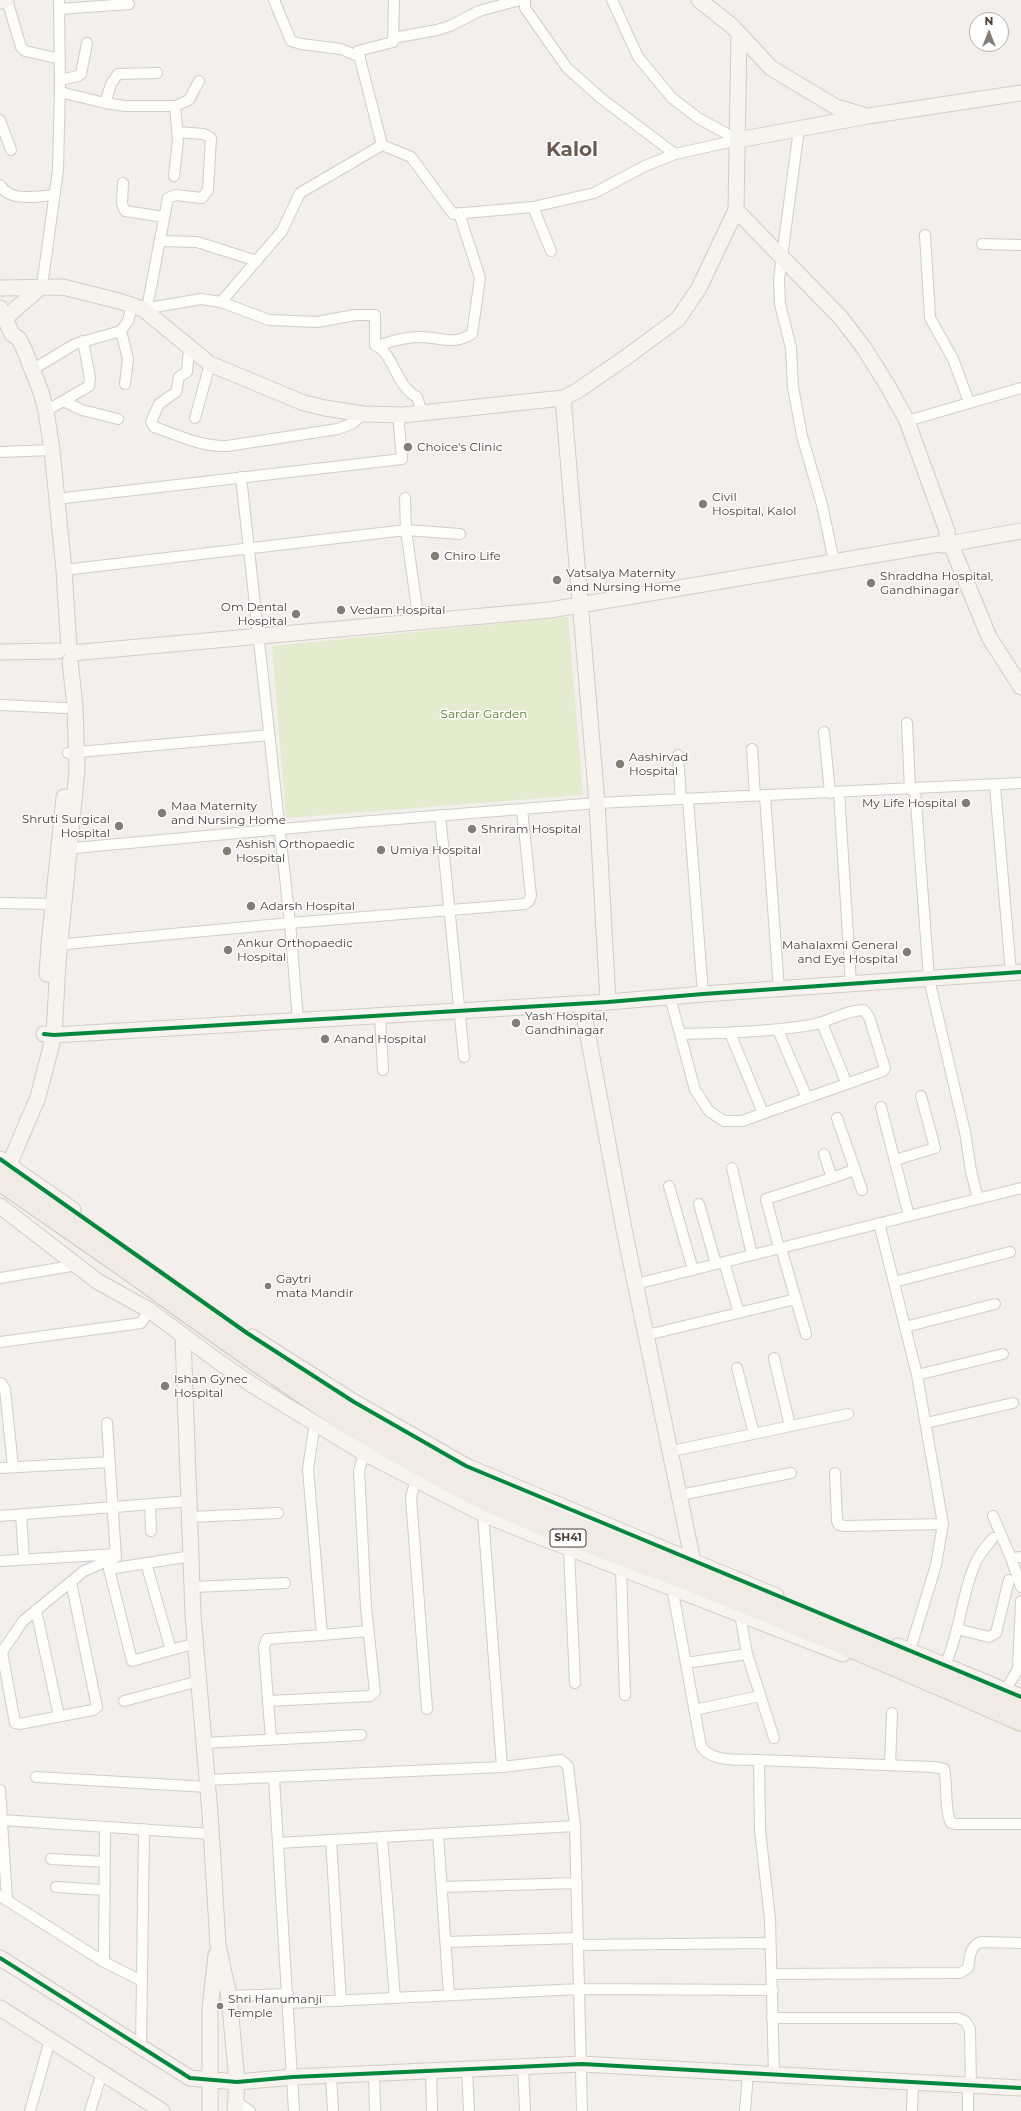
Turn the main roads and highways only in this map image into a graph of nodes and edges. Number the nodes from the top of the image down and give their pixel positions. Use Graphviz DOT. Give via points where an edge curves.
graph roads {
  1 [pos="3,1163"];
  2 [pos="0,1183"];
  3 [pos="115,1256"];
  4 [pos="152,1282"];
  5 [pos="1021,1708"];
  6 [pos="1021,1723"];
  1 -- 3 [label="main road, SH41"];
  2 -- 3 [label="main road, SH41"];
  3 -- 4 [label="main road, SH41, bridge"];
  4 -- 5 [label="main road, SH41" via="350,1412 467,1477 549,1514 871,1642"];
  4 -- 6 [label="main road, SH41" via="235,1349 348,1426 467,1493 546,1530 698,1586"];
}
